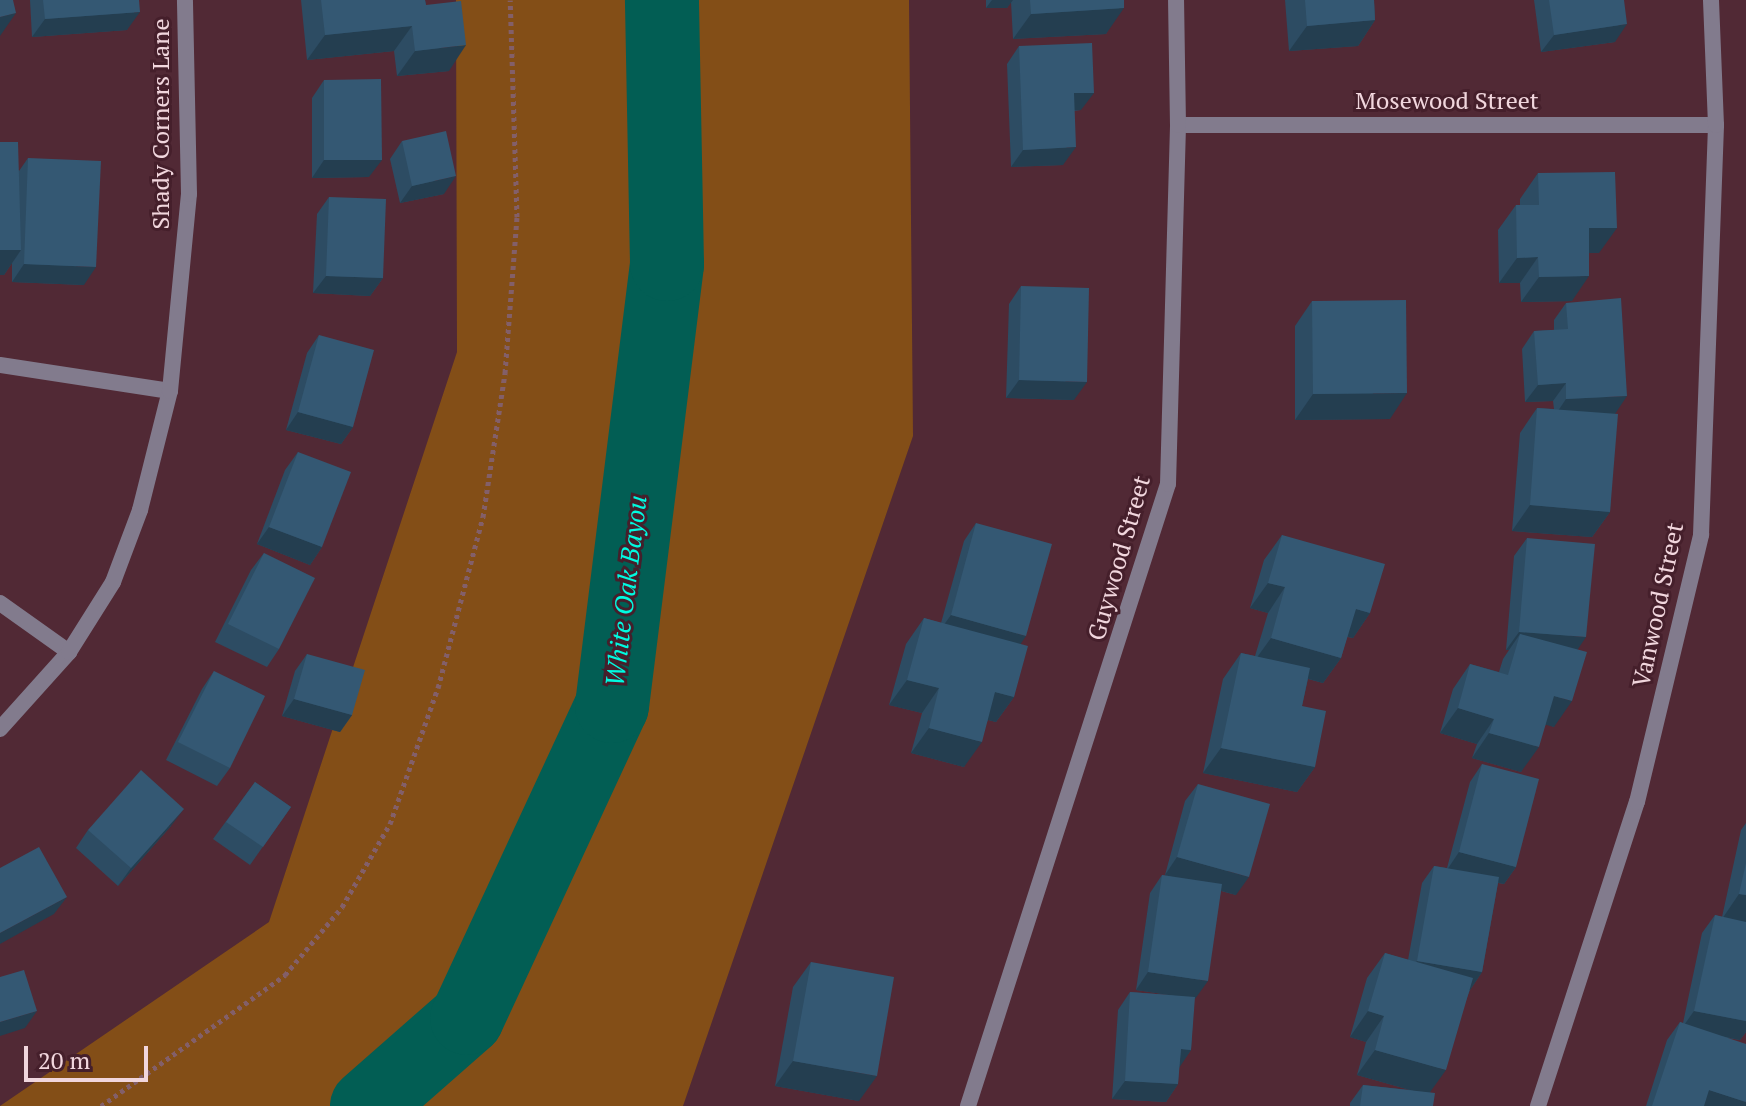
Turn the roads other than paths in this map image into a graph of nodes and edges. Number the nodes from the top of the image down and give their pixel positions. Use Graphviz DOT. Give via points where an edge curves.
graph roads {
  1 [pos="185,0"];
  2 [pos="1176,0"];
  3 [pos="1711,0"];
  4 [pos="1178,125"];
  5 [pos="1716,125"];
  6 [pos="0,365"];
  7 [pos="170,391"];
  8 [pos="0,603"];
  9 [pos="69,652"];
  10 [pos="0,729"];
  11 [pos="968,1106"];
  12 [pos="1538,1106"];
  1 -- 7 [label="street, Shady Corners Lane" via="189,194"];
  2 -- 4 [label="street, Guywood Street"];
  3 -- 5 [label="street, Vanwood Street"];
  4 -- 5 [label="street, Mosewood Street"];
  4 -- 11 [label="street, Guywood Street" via="1168,484"];
  5 -- 12 [label="street, Vanwood Street" via="1701,535 1637,802"];
  6 -- 7 [label="street"];
  7 -- 9 [label="street, Shady Corners Lane" via="140,510 113,582"];
  8 -- 9 [label="street"];
  9 -- 10 [label="street, Shady Corners Lane"];
}
